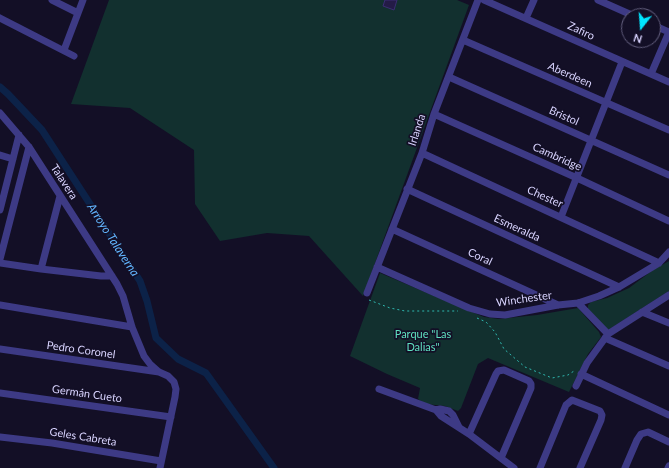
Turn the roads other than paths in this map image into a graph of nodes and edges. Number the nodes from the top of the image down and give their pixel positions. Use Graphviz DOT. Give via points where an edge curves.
graph roads {
  1 [pos="52,0"];
  2 [pos="83,0"];
  3 [pos="478,0"];
  4 [pos="484,0"];
  5 [pos="534,0"];
  6 [pos="598,0"];
  7 [pos="621,10"];
  8 [pos="78,13"];
  9 [pos="0,18"];
  10 [pos="526,18"];
  11 [pos="669,32"];
  12 [pos="463,40"];
  13 [pos="64,50"];
  14 [pos="74,56"];
  15 [pos="622,62"];
  16 [pos="651,74"];
  17 [pos="449,77"];
  18 [pos="669,82"];
  19 [pos="606,102"];
  20 [pos="0,113"];
  21 [pos="434,114"];
  22 [pos="669,130"];
  23 [pos="19,135"];
  24 [pos="591,140"];
  25 [pos="29,147"];
  26 [pos="422,153"];
  27 [pos="0,155"];
  28 [pos="13,160"];
  29 [pos="669,175"];
  30 [pos="577,178"];
  31 [pos="407,189"];
  32 [pos="60,196"];
  33 [pos="1,199"];
  34 [pos="0,210"];
  35 [pos="561,217"];
  36 [pos="669,221"];
  37 [pos="392,228"];
  38 [pos="669,252"];
  39 [pos="0,260"];
  40 [pos="0,263"];
  41 [pos="659,263"];
  42 [pos="376,267"];
  43 [pos="40,269"];
  44 [pos="112,276"];
  45 [pos="618,286"];
  46 [pos="367,293"];
  47 [pos="669,295"];
  48 [pos="578,303"];
  49 [pos="0,305"];
  50 [pos="558,305"];
  51 [pos="642,312"];
  52 [pos="669,323"];
  53 [pos="132,326"];
  54 [pos="607,336"];
  55 [pos="0,349"];
  56 [pos="669,366"];
  57 [pos="159,372"];
  58 [pos="579,372"];
  59 [pos="576,386"];
  60 [pos="380,389"];
  61 [pos="0,393"];
  62 [pos="669,415"];
  63 [pos="170,417"];
  64 [pos="469,434"];
  65 [pos="0,437"];
  66 [pos="669,442"];
  67 [pos="501,458"];
  68 [pos="161,464"];
  69 [pos="514,468"];
  70 [pos="540,468"];
  71 [pos="580,468"];
  72 [pos="625,468"];
  1 -- 8 [label="street"];
  2 -- 8 [label="street"];
  3 -- 12 [label="street, Irlanda"];
  4 -- 10 [label="street, Zafiro"];
  5 -- 10 [label="street"];
  6 -- 7 [label="street"];
  8 -- 13 [label="street"];
  9 -- 13 [label="street"];
  10 -- 15 [label="street, Zafiro"];
  11 -- 16 [label="street"];
  12 -- 17 [label="street, Irlanda"];
  12 -- 19 [label="street, Aberdeen"];
  13 -- 14 [label="street"];
  15 -- 16 [label="street, Zafiro"];
  15 -- 19 [label="street"];
  16 -- 18 [label="street, Zafiro"];
  17 -- 21 [label="street, Irlanda"];
  17 -- 24 [label="street, Bristol"];
  19 -- 22 [label="street, Aberdeen"];
  19 -- 24 [label="street"];
  20 -- 23 [label="street, Talavera"];
  21 -- 26 [label="street, Irlanda"];
  21 -- 30 [label="street, Cambridge"];
  23 -- 25 [label="street, Talavera"];
  23 -- 28 [label="street"];
  24 -- 29 [label="street, Bristol"];
  24 -- 30 [label="street"];
  25 -- 32 [label="street, Talavera"];
  25 -- 39 [label="street"];
  26 -- 31 [label="street, Irlanda"];
  26 -- 35 [label="street, Chester"];
  27 -- 28 [label="street"];
  28 -- 33 [label="street"];
  30 -- 35 [label="street"];
  30 -- 36 [label="street, Cambridge"];
  31 -- 37 [label="street, Irlanda"];
  31 -- 45 [label="street, Esmeralda"];
  32 -- 43 [label="street"];
  32 -- 44 [label="street, Talavera"];
  33 -- 34 [label="street"];
  35 -- 41 [label="street, Chester"];
  37 -- 42 [label="street, Irlanda"];
  37 -- 50 [label="street, Coral"];
  38 -- 41 [label="street, Winchester"];
  40 -- 43 [label="street"];
  41 -- 45 [label="street, Winchester"];
  42 -- 46 [label="street, Irlanda"];
  42 -- 50 [label="street, Winchester" via="469,308 490,314 504,315"];
  43 -- 44 [label="street"];
  44 -- 53 [label="street, Talavera" via="123,296"];
  45 -- 48 [label="street, Winchester"];
  47 -- 51 [label="street"];
  48 -- 50 [label="street, Winchester"];
  48 -- 54 [label="street"];
  49 -- 53 [label="street"];
  51 -- 52 [label="street"];
  51 -- 54 [label="street"];
  53 -- 57 [label="street, Talavera" via="144,356"];
  54 -- 56 [label="street"];
  54 -- 58 [label="street"];
  55 -- 57 [label="street, Pedro Coronel"];
  57 -- 63 [label="street, Talavera" via="168,376 176,389"];
  58 -- 59 [label="street"];
  58 -- 62 [label="street"];
  60 -- 64 [label="street" via="436,410"];
  61 -- 63 [label="street, Germán Cueto"];
  63 -- 68 [label="street, Talavera"];
  64 -- 67 [label="street"];
  64 -- 67 [label="street" via="496,374 504,370 529,381 531,388"];
  65 -- 68 [label="street, Geles Cabreta" via="52,443"];
  66 -- 72 [label="street" via="648,432 641,434"];
  67 -- 69 [label="street"];
  70 -- 71 [label="street" via="566,405 572,400 600,410 601,413 601,420"];
}
